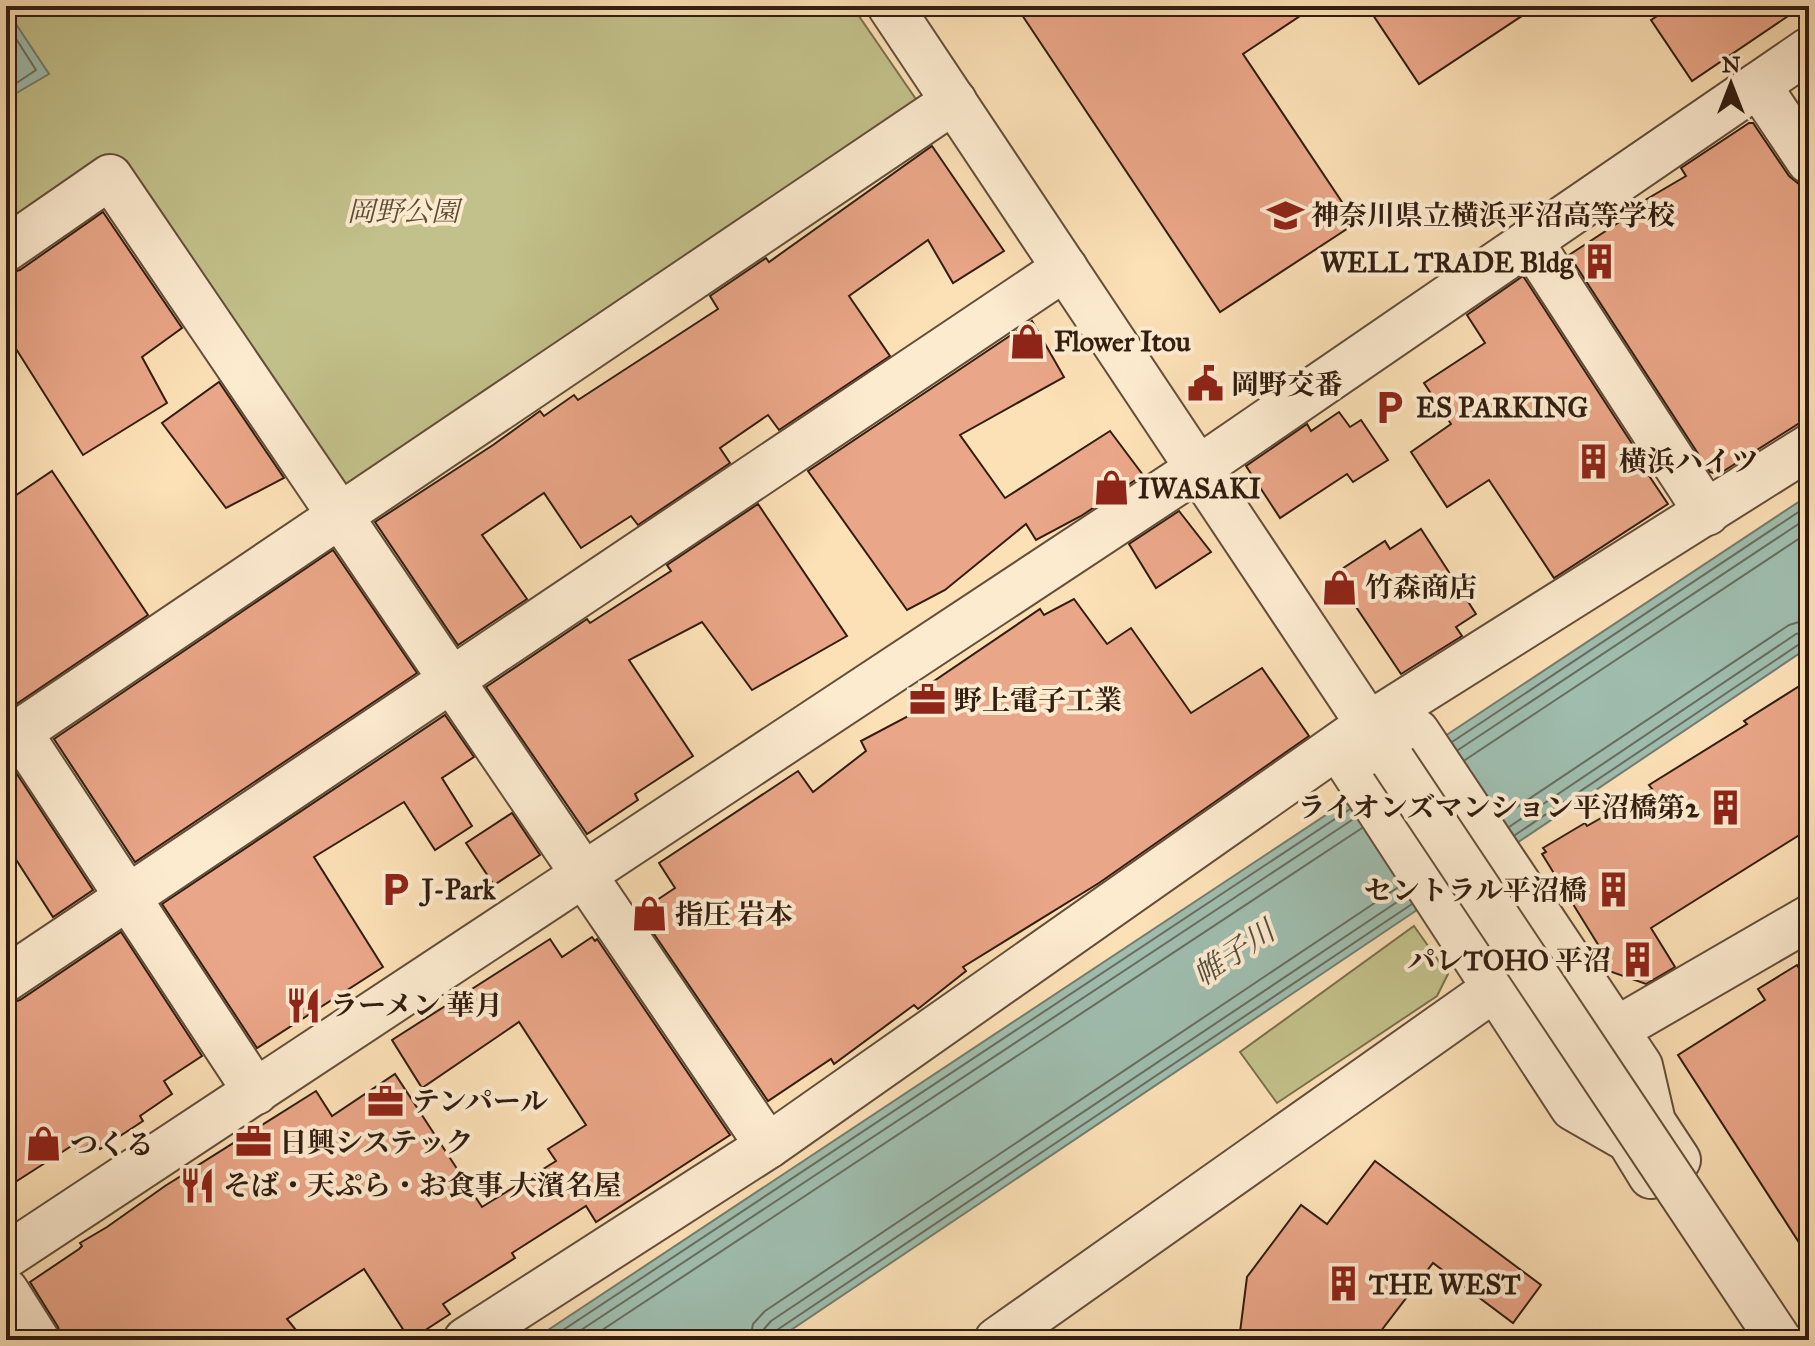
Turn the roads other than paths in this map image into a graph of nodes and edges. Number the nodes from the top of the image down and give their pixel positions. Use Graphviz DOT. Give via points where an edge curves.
graph roads {
  1 [pos="890,6"];
  2 [pos="1809,50"];
  3 [pos="1758,85"];
  4 [pos="954,101"];
  5 [pos="1809,161"];
  6 [pos="1530,241"];
  7 [pos="6,249"];
  8 [pos="1065,268"];
  9 [pos="1809,447"];
  10 [pos="1199,468"];
  11 [pos="1707,513"];
  12 [pos="342,515"];
  13 [pos="452,681"];
  14 [pos="1369,724"];
  15 [pos="13,737"];
  16 [pos="1405,746"];
  17 [pos="583,876"];
  18 [pos="128,898"];
  19 [pos="1809,918"];
  20 [pos="6,979"];
  21 [pos="1494,989"];
  22 [pos="1615,1030"];
  23 [pos="1548,1069"];
  24 [pos="256,1092"];
  25 [pos="768,1146"];
  26 [pos="6,1256"];
  27 [pos="6,1291"];
  28 [pos="37,1340"];
  29 [pos="466,1340"];
  30 [pos="997,1340"];
  31 [pos="1757,1340"];
  32 [pos="1779,1340"];
  33 [pos="1798,1340"];
  1 -- 4 [label="street"];
  2 -- 3 [label="street"];
  3 -- 5 [label="street"];
  3 -- 6 [label="street"];
  4 -- 8 [label="street"];
  4 -- 12 [label="street"];
  6 -- 10 [label="street"];
  6 -- 11 [label="street"];
  7 -- 12 [label="street" via="110,177"];
  8 -- 10 [label="street"];
  8 -- 13 [label="street"];
  9 -- 11 [label="street"];
  10 -- 14 [label="street"];
  10 -- 17 [label="street"];
  11 -- 14 [label="street"];
  12 -- 13 [label="street"];
  12 -- 15 [label="street"];
  13 -- 17 [label="street"];
  13 -- 18 [label="street"];
  14 -- 16 [label="street"];
  14 -- 21 [label="street" via="1349,764"];
  14 -- 25 [label="street"];
  15 -- 18 [label="street"];
  16 -- 22 [label="street" via="1509,872"];
  16 -- 32 [label="street, bridge"];
  17 -- 24 [label="street"];
  17 -- 25 [label="street"];
  18 -- 20 [label="street"];
  18 -- 24 [label="street"];
  19 -- 22 [label="street"];
  21 -- 23 [label="street"];
  21 -- 30 [label="street"];
  22 -- 23 [label="street"];
  22 -- 33 [label="street" via="1643,1072 1653,1122"];
  23 -- 31 [label="street" via="1573,1108 1629,1140"];
  24 -- 26 [label="street"];
  25 -- 29 [label="street"];
  27 -- 28 [label="street"];
}
